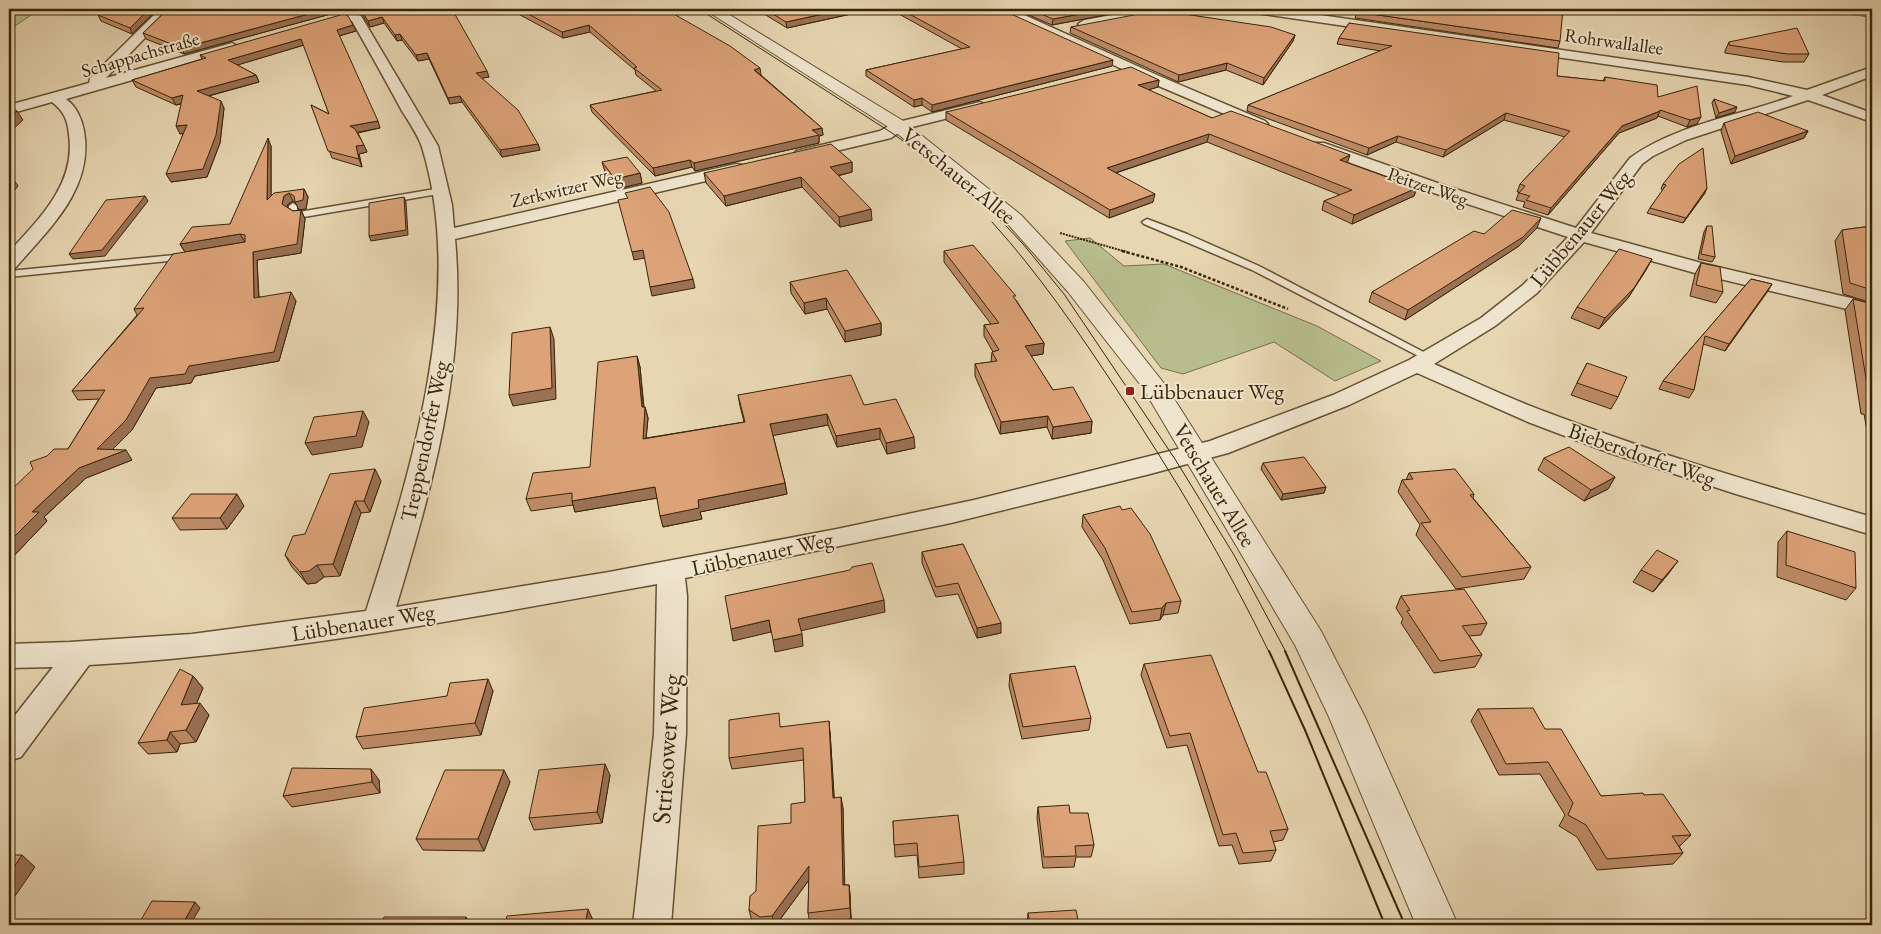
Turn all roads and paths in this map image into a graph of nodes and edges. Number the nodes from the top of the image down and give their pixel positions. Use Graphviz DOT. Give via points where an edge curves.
graph roads {
  1 [pos="167,9"];
  2 [pos="369,9"];
  3 [pos="711,9"];
  4 [pos="1002,9"];
  5 [pos="1164,9"];
  6 [pos="1256,9"];
  7 [pos="1050,31"];
  8 [pos="243,44"];
  9 [pos="1130,68"];
  10 [pos="1872,71"];
  11 [pos="1101,76"];
  12 [pos="100,84"];
  13 [pos="1808,95"];
  14 [pos="54,98"];
  15 [pos="996,102"];
  16 [pos="9,110"];
  17 [pos="1872,118"];
  18 [pos="900,126"];
  19 [pos="1278,131"];
  20 [pos="1300,140"];
  21 [pos="789,157"];
  22 [pos="751,166"];
  23 [pos="441,191"];
  24 [pos="293,206"];
  25 [pos="1147,222"];
  26 [pos="1027,233"];
  27 [pos="447,235"];
  28 [pos="1580,235"];
  29 [pos="198,255"];
  30 [pos="9,263"];
  31 [pos="9,274"];
  32 [pos="1872,309"];
  33 [pos="1295,311"];
  34 [pos="1424,361"];
  35 [pos="1196,454"];
  36 [pos="1872,526"];
  37 [pos="670,572"];
  38 [pos="377,622"];
  39 [pos="80,655"];
  40 [pos="9,656"];
  41 [pos="9,747"];
  42 [pos="652,925"];
  43 [pos="1438,925"];
  1 -- 12 [label="street" via="95,82"];
  2 -- 23 [label="street, Treppendorfer Weg" via="340,17 357,19 430,146"];
  3 -- 18 [label="street, Vetschauer Allee"];
  4 -- 7 [label="street"];
  5 -- 7 [label="street"];
  6 -- 13 [label="street, Rohrwallallee" via="1719,76"];
  7 -- 9 [label="street"];
  8 -- 12 [label="street, Schappachstraße"];
  9 -- 11 [label="street"];
  9 -- 19 [label="street"];
  10 -- 13 [label="street, Lübbenauer Weg"];
  12 -- 14 [label="street, Schappachstraße"];
  13 -- 17 [label="street, Rohrwallallee"];
  13 -- 28 [label="street, Lübbenauer Weg" via="1680,137 1647,153 1636,161"];
  14 -- 16 [label="street, Schappachstraße"];
  14 -- 30 [label="street" via="66,103 74,117 77,132 69,188 49,218"];
  15 -- 18 [label="street"];
  18 -- 21 [label="street" via="885,135"];
  18 -- 26 [label="street, Vetschauer Allee"];
  20 -- 28 [label="street, Peitzer Weg"];
  22 -- 27 [label="street, Zerkwitzer Weg"];
  23 -- 24 [label="lane" via="298,215 292,213"];
  23 -- 27 [label="street, Treppendorfer Weg"];
  25 -- 34 [label="lane" via="1181,234 1255,269"];
  26 -- 33 [label="path" via="1044,229 1160,260"];
  26 -- 35 [label="street, Vetschauer Allee" via="1076,287 1154,386"];
  27 -- 38 [label="street, Treppendorfer Weg" via="443,354 432,425"];
  28 -- 32 [label="street, Peitzer Weg"];
  28 -- 34 [label="street, Lübbenauer Weg" via="1530,289 1488,322"];
  29 -- 31 [label="lane"];
  34 -- 35 [label="street, Lübbenauer Weg" via="1341,400"];
  34 -- 36 [label="street, Biebersdorfer Weg" via="1535,417 1736,486"];
  35 -- 37 [label="street, Lübbenauer Weg" via="953,514"];
  35 -- 43 [label="street, Vetschauer Allee" via="1309,640"];
  37 -- 38 [label="street, Lübbenauer Weg"];
  37 -- 42 [label="street, Striesower Weg" via="673,596 670,734"];
  38 -- 39 [label="street, Lübbenauer Weg" via="240,640"];
  39 -- 40 [label="street, Lübbenauer Weg"];
  39 -- 41 [label="street"];
}
